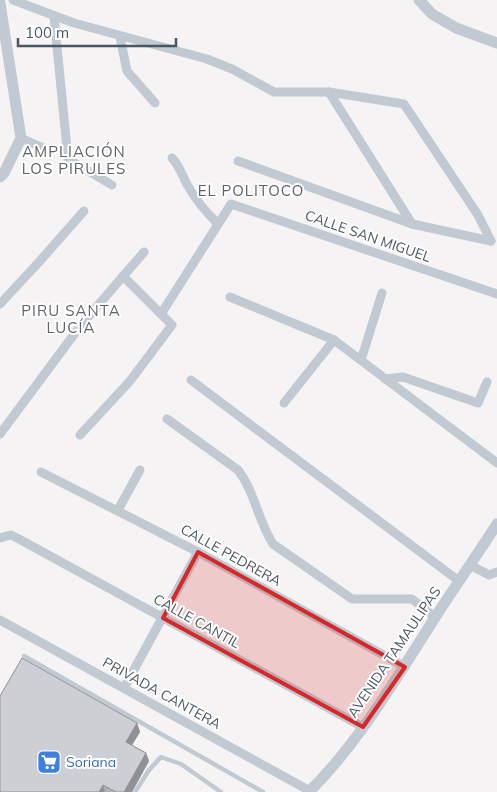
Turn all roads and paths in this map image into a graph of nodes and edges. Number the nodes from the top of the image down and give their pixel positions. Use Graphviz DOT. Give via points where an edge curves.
graph roads {
  1 [pos="13,0"];
  2 [pos="419,0"];
  3 [pos="0,3"];
  4 [pos="54,16"];
  5 [pos="120,37"];
  6 [pos="497,43"];
  7 [pos="329,92"];
  8 [pos="155,103"];
  9 [pos="21,138"];
  10 [pos="50,151"];
  11 [pos="172,158"];
  12 [pos="238,161"];
  13 [pos="0,177"];
  14 [pos="112,185"];
  15 [pos="84,211"];
  16 [pos="218,224"];
  17 [pos="412,224"];
  18 [pos="144,252"];
  19 [pos="123,276"];
  20 [pos="382,293"];
  21 [pos="497,294"];
  22 [pos="230,297"];
  23 [pos="0,304"];
  24 [pos="162,314"];
  25 [pos="334,340"];
  26 [pos="361,360"];
  27 [pos="385,379"];
  28 [pos="191,380"];
  29 [pos="487,382"];
  30 [pos="284,403"];
  31 [pos="167,420"];
  32 [pos="0,434"];
  33 [pos="80,435"];
  34 [pos="497,463"];
  35 [pos="140,470"];
  36 [pos="42,472"];
  37 [pos="118,510"];
  38 [pos="497,524"];
  39 [pos="0,538"];
  40 [pos="198,552"];
  41 [pos="470,565"];
  42 [pos="497,572"];
  43 [pos="459,581"];
  44 [pos="435,617"];
  45 [pos="163,618"];
  46 [pos="0,620"];
  47 [pos="24,656"];
  48 [pos="405,667"];
  49 [pos="124,688"];
  50 [pos="363,727"];
  51 [pos="310,791"];
  52 [pos="135,792"];
  53 [pos="221,792"];
  54 [pos="263,792"];
  1 -- 4 [label="street"];
  2 -- 6 [label="street" via="432,14 456,28"];
  3 -- 9 [label="street"];
  4 -- 5 [label="street"];
  4 -- 14 [label="street" via="68,159"];
  5 -- 7 [label="street" via="206,59 274,92"];
  5 -- 8 [label="street" via="127,71"];
  7 -- 17 [label="street"];
  7 -- 17 [label="street" via="404,104 478,215 491,242"];
  9 -- 10 [label="street"];
  9 -- 13 [label="street"];
  11 -- 16 [label="street" via="201,207"];
  12 -- 17 [label="street"];
  15 -- 23 [label="street"];
  16 -- 21 [label="street, CALLE SAN MIGUEL" via="231,204"];
  16 -- 24 [label="street"];
  18 -- 19 [label="street"];
  19 -- 24 [label="street"];
  19 -- 32 [label="street" via="81,325"];
  20 -- 26 [label="street"];
  22 -- 25 [label="street"];
  24 -- 33 [label="street" via="172,326 130,381"];
  25 -- 26 [label="street"];
  25 -- 30 [label="street"];
  26 -- 27 [label="street"];
  27 -- 29 [label="street" via="403,377 478,403"];
  27 -- 34 [label="street"];
  28 -- 43 [label="street"];
  31 -- 44 [label="street" via="238,470 246,481 273,544 352,599 412,599"];
  35 -- 37 [label="street"];
  36 -- 37 [label="street, CALLE PEDRERA"];
  37 -- 40 [label="street, CALLE PEDRERA"];
  38 -- 41 [label="street, AVENIDA TAMAULIPAS"];
  39 -- 45 [label="street, CALLE CANTIL" via="11,535"];
  40 -- 45 [label="street"];
  40 -- 48 [label="street, CALLE PEDRERA"];
  41 -- 42 [label="street" via="489,575"];
  41 -- 43 [label="street, AVENIDA TAMAULIPAS"];
  43 -- 44 [label="street, AVENIDA TAMAULIPAS"];
  44 -- 48 [label="street, AVENIDA TAMAULIPAS"];
  45 -- 49 [label="street"];
  45 -- 50 [label="street, CALLE CANTIL"];
  46 -- 49 [label="street, PRIVADA CANTERA"];
  47 -- 54 [label="lane"];
  48 -- 50 [label="street, AVENIDA TAMAULIPAS"];
  49 -- 51 [label="street, PRIVADA CANTERA"];
  50 -- 51 [label="street, AVENIDA TAMAULIPAS" via="336,764"];
  52 -- 53 [label="lane" via="161,757 181,764"];
}
